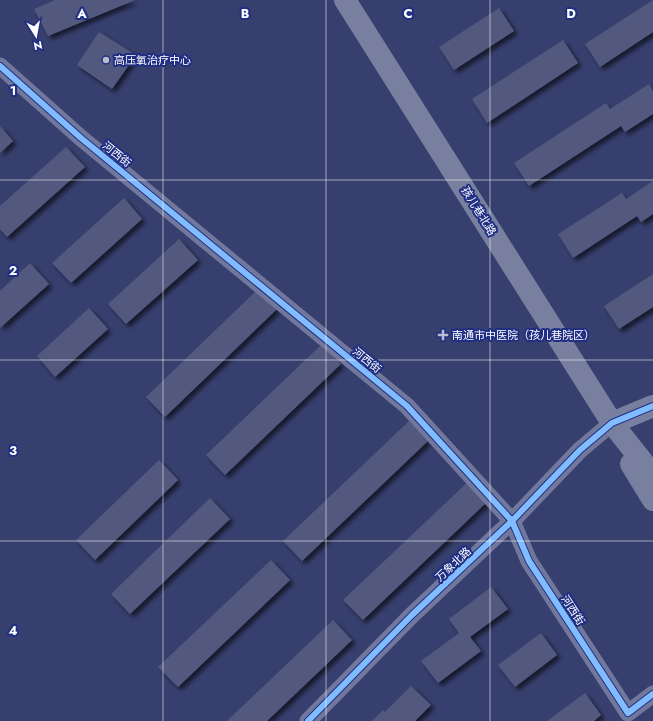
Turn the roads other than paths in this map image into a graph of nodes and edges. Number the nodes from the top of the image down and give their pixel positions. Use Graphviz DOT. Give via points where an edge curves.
graph roads {
  1 [pos="345,0"];
  2 [pos="0,66"];
  3 [pos="653,406"];
  4 [pos="612,423"];
  5 [pos="653,475"];
  6 [pos="653,500"];
  7 [pos="512,521"];
  8 [pos="653,694"];
  9 [pos="631,717"];
  10 [pos="308,721"];
  1 -- 4 [label="main road, 孩儿巷北路"];
  2 -- 7 [label="street, 河西街" via="81,138 407,406"];
  3 -- 4 [label="main road"];
  4 -- 5 [label="main road, 孩儿巷北路"];
  4 -- 6 [label="main road, 孩儿巷北路" via="635,471"];
  4 -- 7 [label="street, 万象北路" via="580,450"];
  7 -- 9 [label="street, 河西街" via="529,561"];
  7 -- 10 [label="street, 万象北路" via="412,615"];
  8 -- 9 [label="street, 河西街"];
}
